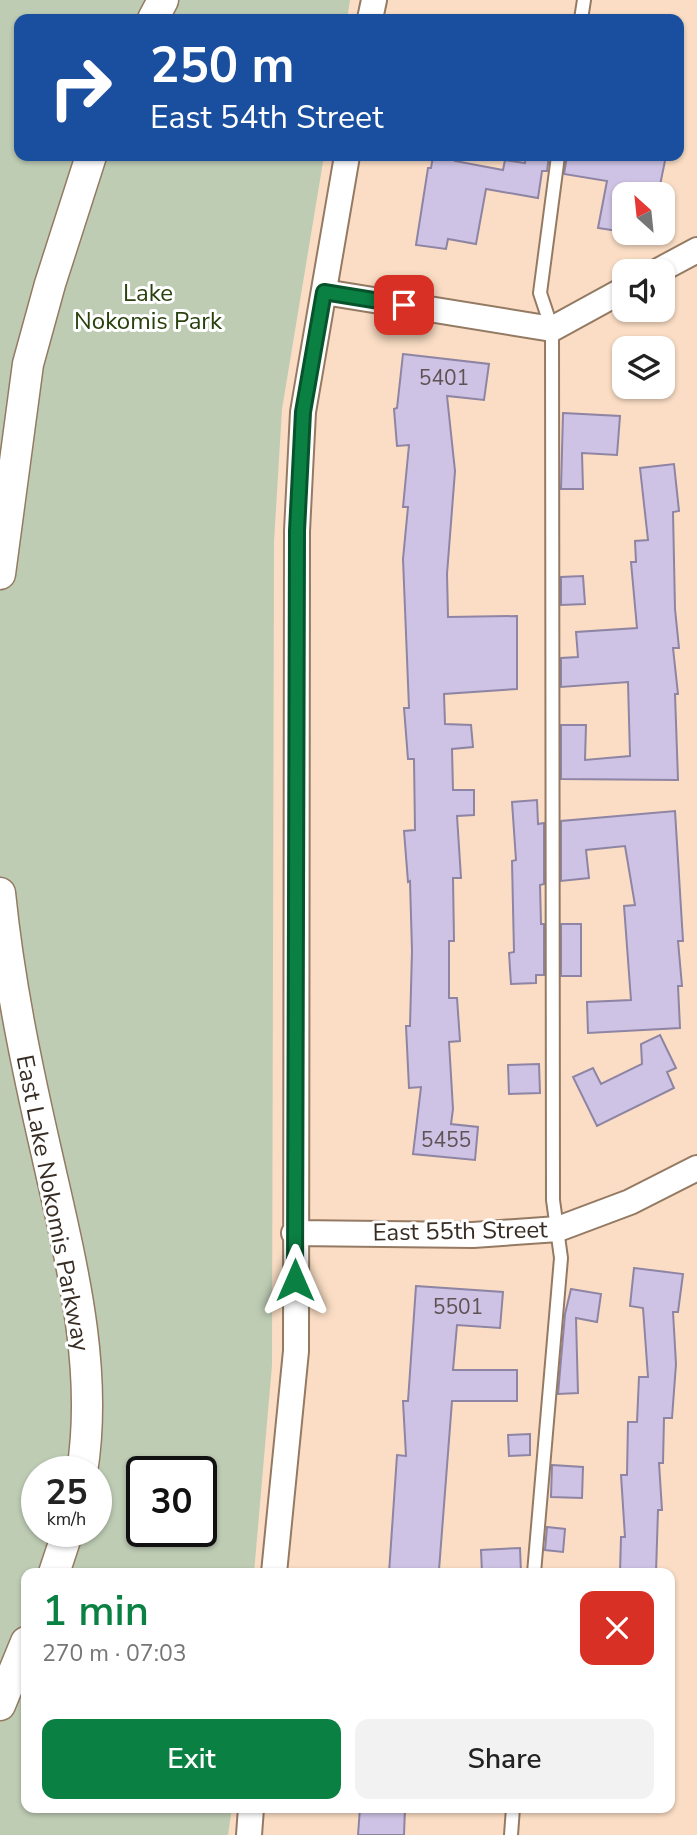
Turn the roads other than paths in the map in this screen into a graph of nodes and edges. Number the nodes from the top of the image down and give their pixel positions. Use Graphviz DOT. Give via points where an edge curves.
graph roads {
  1 [pos="89,161"];
  2 [pos="346,161"];
  3 [pos="557,161"];
  4 [pos="697,251"];
  5 [pos="675,262"];
  6 [pos="324,292"];
  7 [pos="612,296"];
  8 [pos="552,329"];
  9 [pos="0,574"];
  10 [pos="0,893"];
  11 [pos="697,1168"];
  12 [pos="558,1229"];
  13 [pos="295,1233"];
  14 [pos="83,1456"];
  15 [pos="63,1547"];
  16 [pos="56,1568"];
  17 [pos="274,1568"];
  18 [pos="534,1568"];
  19 [pos="21,1654"];
  20 [pos="0,1705"];
  21 [pos="251,1813"];
  22 [pos="513,1813"];
  23 [pos="249,1835"];
  24 [pos="511,1835"];
  1 -- 9 [label="street" via="28,364"];
  2 -- 6 [label="street"];
  3 -- 8 [label="lane" via="540,293"];
  4 -- 5 [label="street"];
  6 -- 8 [label="street"];
  6 -- 13 [label="street" via="303,412 297,531"];
  7 -- 8 [label="street"];
  8 -- 12 [label="lane" via="553,1186"];
  10 -- 14 [label="street, East Lake Nokomis Parkway" via="23,1046 81,1325 87,1397"];
  11 -- 12 [label="street, East 55th Street" via="630,1202"];
  12 -- 13 [label="street, East 55th Street" via="473,1235"];
  12 -- 18 [label="lane" via="561,1258"];
  13 -- 17 [label="street" via="296,1351"];
  15 -- 16 [label="street"];
  19 -- 20 [label="street"];
  21 -- 23 [label="street"];
  22 -- 24 [label="lane"];
}
